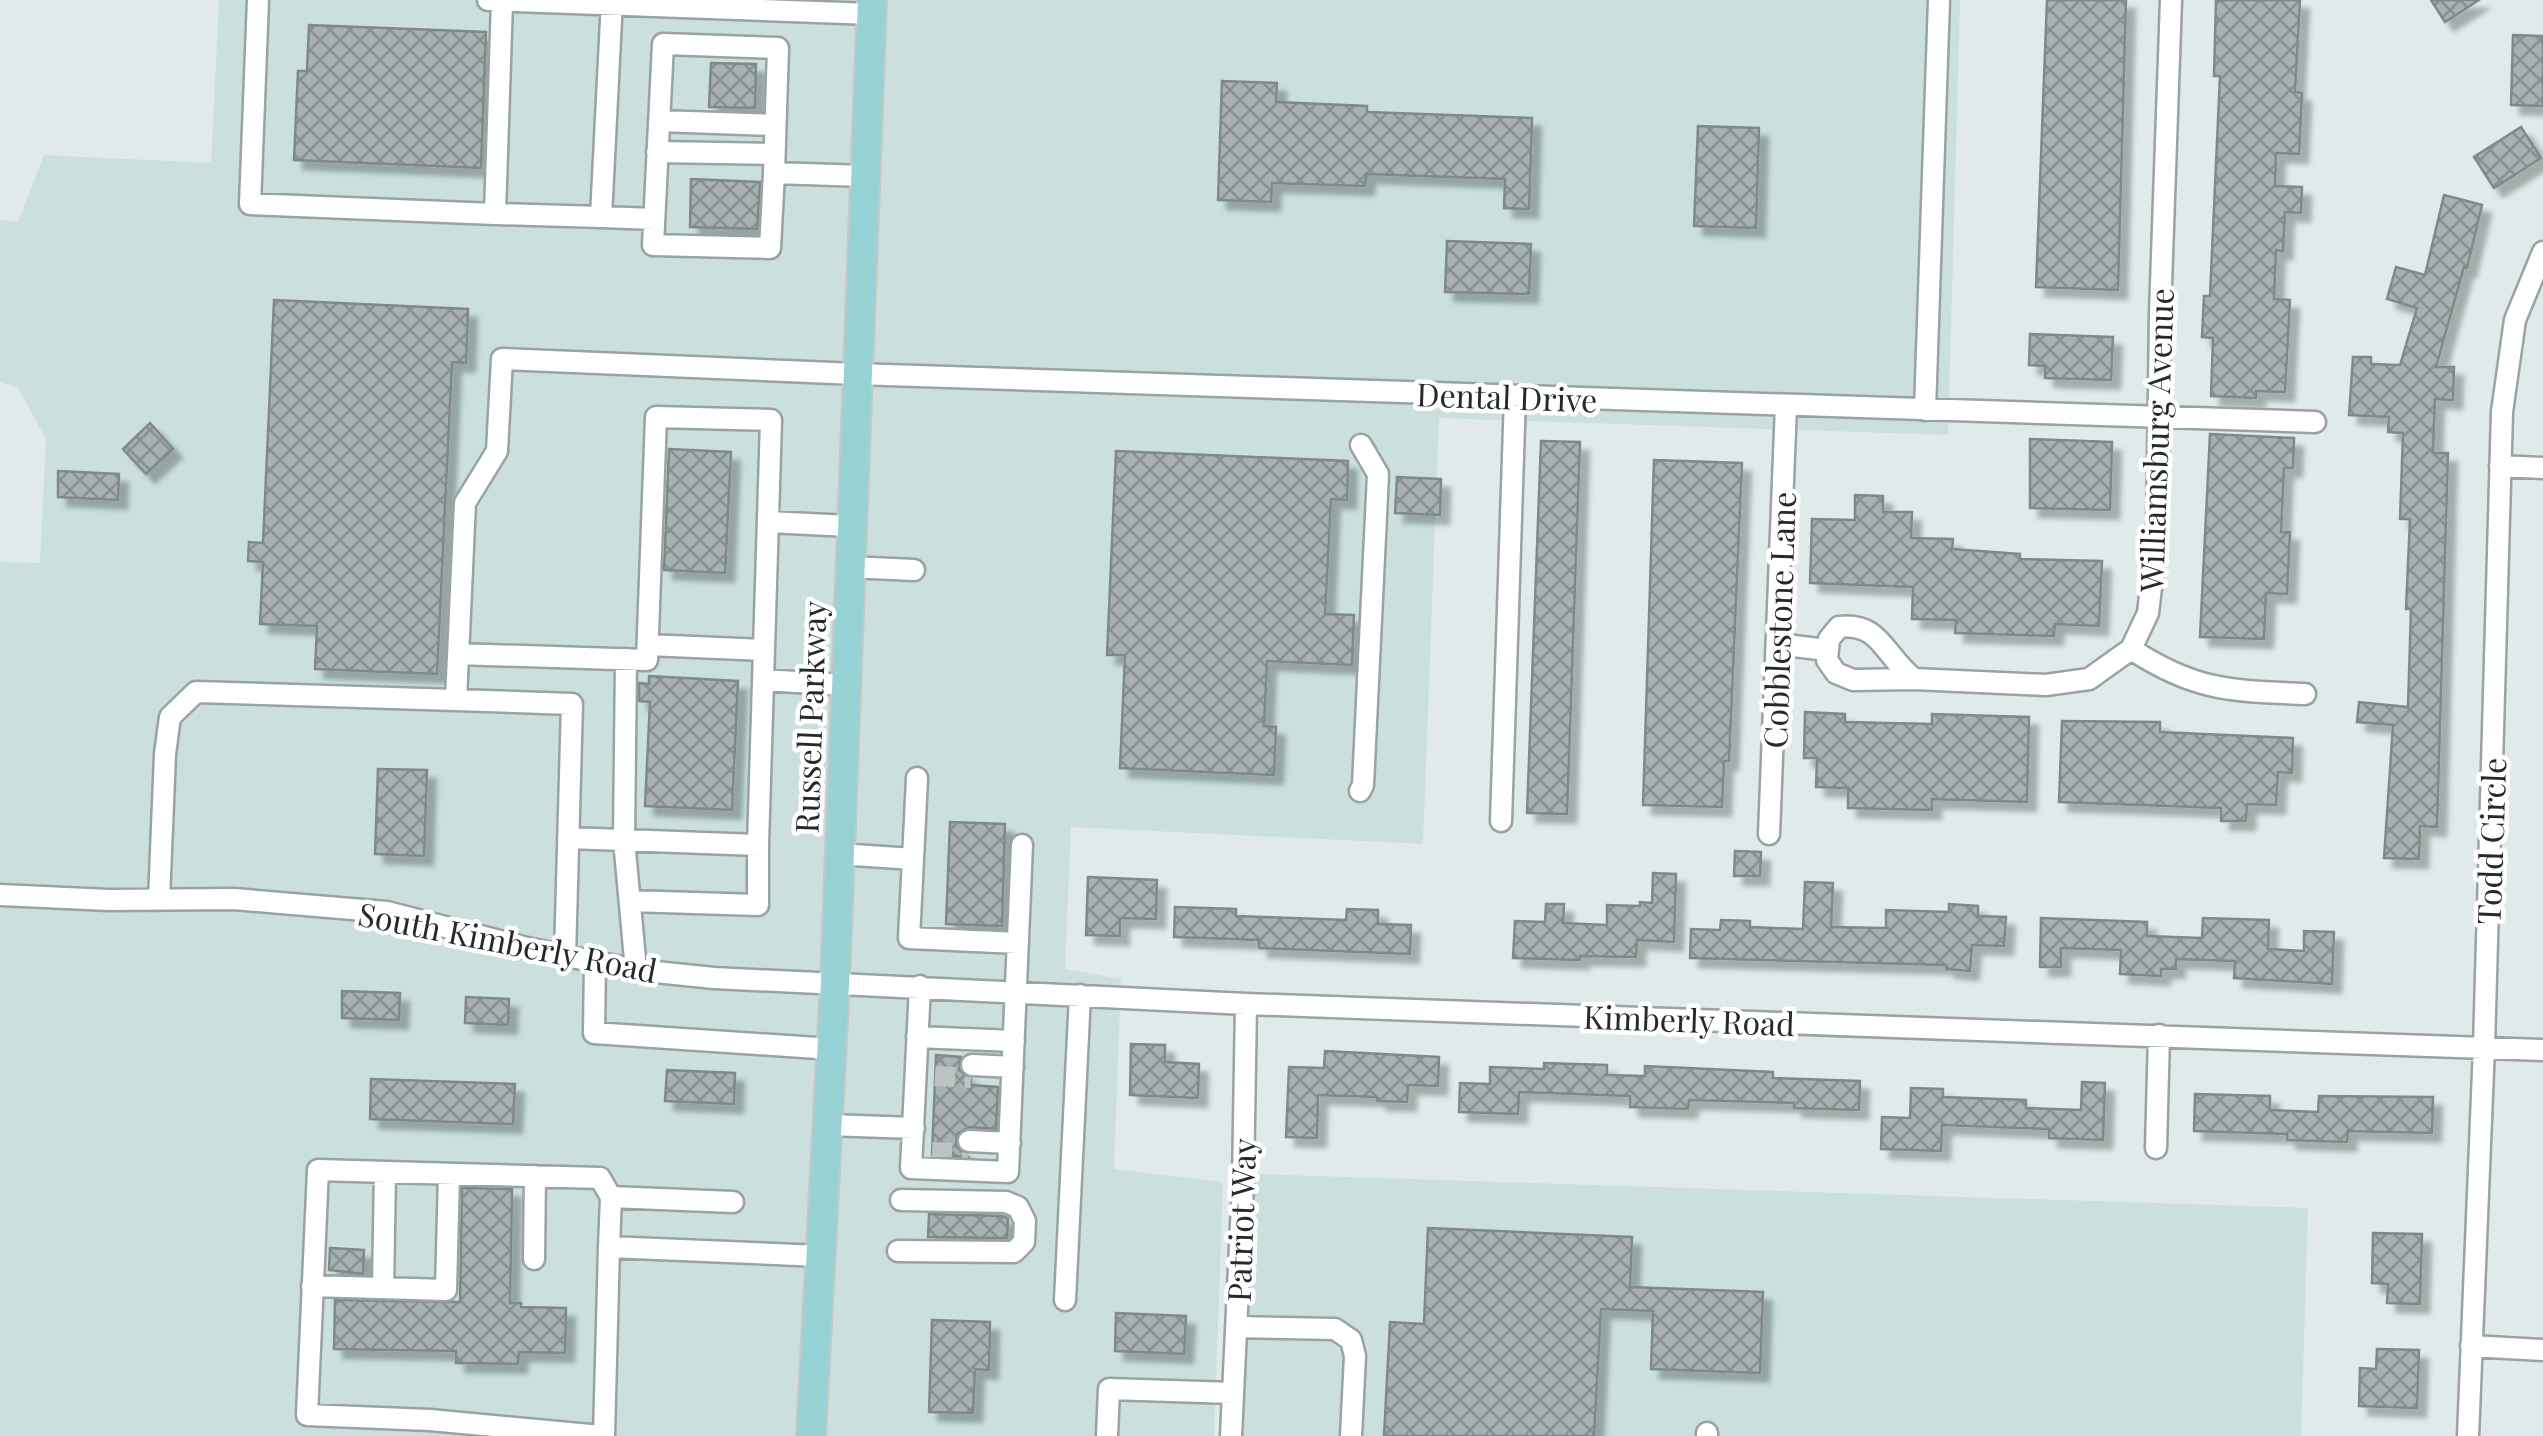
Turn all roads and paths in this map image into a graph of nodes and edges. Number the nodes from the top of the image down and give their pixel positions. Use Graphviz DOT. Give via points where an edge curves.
graph roads {
  1 [pos="258,0"];
  2 [pos="488,0"];
  3 [pos="1939,0"];
  4 [pos="2171,0"];
  5 [pos="502,1"];
  6 [pos="612,2"];
  7 [pos="767,6"];
  8 [pos="872,7"];
  9 [pos="778,48"];
  10 [pos="659,120"];
  11 [pos="775,125"];
  12 [pos="657,152"];
  13 [pos="774,164"];
  14 [pos="864,176"];
  15 [pos="495,214"];
  16 [pos="601,217"];
  17 [pos="654,219"];
  18 [pos="2543,252"];
  19 [pos="856,374"];
  20 [pos="1515,396"];
  21 [pos="1786,405"];
  22 [pos="1925,410"];
  23 [pos="2158,418"];
  24 [pos="2315,422"];
  25 [pos="1361,444"];
  26 [pos="2500,466"];
  27 [pos="2543,468"];
  28 [pos="768,522"];
  29 [pos="850,526"];
  30 [pos="849,567"];
  31 [pos="914,570"];
  32 [pos="1777,644"];
  33 [pos="648,645"];
  34 [pos="2132,649"];
  35 [pos="764,650"];
  36 [pos="1827,650"];
  37 [pos="458,654"];
  38 [pos="626,660"];
  39 [pos="1914,679"];
  40 [pos="764,680"];
  41 [pos="845,685"];
  42 [pos="2305,694"];
  43 [pos="456,700"];
  44 [pos="917,778"];
  45 [pos="1360,791"];
  46 [pos="1501,821"];
  47 [pos="1769,834"];
  48 [pos="568,838"];
  49 [pos="624,840"];
  50 [pos="758,844"];
  51 [pos="1022,845"];
  52 [pos="839,854"];
  53 [pos="913,859"];
  54 [pos="0,895"];
  55 [pos="159,900"];
  56 [pos="630,901"];
  57 [pos="1018,943"];
  58 [pos="565,956"];
  59 [pos="595,962"];
  60 [pos="636,970"];
  61 [pos="835,983"];
  62 [pos="920,986"];
  63 [pos="1016,992"];
  64 [pos="1080,995"];
  65 [pos="1246,1004"];
  66 [pos="2159,1035"];
  67 [pos="918,1038"];
  68 [pos="1014,1042"];
  69 [pos="2484,1047"];
  70 [pos="832,1049"];
  71 [pos="2543,1050"];
  72 [pos="972,1071"];
  73 [pos="1012,1073"];
  74 [pos="828,1125"];
  75 [pos="919,1146"];
  76 [pos="968,1147"];
  77 [pos="2156,1148"];
  78 [pos="1009,1149"];
  79 [pos="385,1172"];
  80 [pos="449,1174"];
  81 [pos="535,1176"];
  82 [pos="611,1197"];
  83 [pos="733,1202"];
  84 [pos="610,1247"];
  85 [pos="898,1250"];
  86 [pos="821,1256"];
  87 [pos="534,1258"];
  88 [pos="312,1286"];
  89 [pos="383,1288"];
  90 [pos="1065,1300"];
  91 [pos="1236,1327"];
  92 [pos="2471,1346"];
  93 [pos="2543,1350"];
  94 [pos="1233,1393"];
  95 [pos="602,1436"];
  96 [pos="812,1436"];
  97 [pos="1107,1436"];
  98 [pos="1231,1436"];
  99 [pos="1351,1436"];
  100 [pos="2468,1436"];
  1 -- 15 [label="street" via="250,204"];
  2 -- 5 [label="street"];
  3 -- 22 [label="street"];
  4 -- 23 [label="street, Williamsburg Avenue"];
  5 -- 6 [label="street"];
  5 -- 15 [label="street"];
  6 -- 7 [label="street"];
  6 -- 16 [label="street"];
  7 -- 8 [label="street"];
  7 -- 9 [label="street"];
  8 -- 14 [label="main road, Russell Parkway"];
  9 -- 10 [label="street" via="662,44"];
  9 -- 11 [label="street"];
  10 -- 11 [label="street"];
  10 -- 12 [label="street"];
  11 -- 13 [label="street"];
  12 -- 13 [label="street"];
  12 -- 17 [label="street"];
  13 -- 14 [label="street"];
  13 -- 17 [label="street" via="770,248 653,244"];
  14 -- 19 [label="main road, Russell Parkway"];
  15 -- 16 [label="street"];
  16 -- 17 [label="street"];
  18 -- 26 [label="street, Todd Circle" via="2515,320"];
  19 -- 20 [label="street, Dental Drive"];
  19 -- 29 [label="main road, Russell Parkway"];
  19 -- 37 [label="street, Dental Drive" via="502,359 497,451 465,503"];
  20 -- 21 [label="street, Dental Drive"];
  20 -- 46 [label="street"];
  21 -- 22 [label="street, Dental Drive"];
  21 -- 32 [label="street, Cobblestone Lane"];
  22 -- 23 [label="street, Dental Drive"];
  23 -- 24 [label="street, Dental Drive"];
  23 -- 34 [label="street, Williamsburg Avenue" via="2154,572 2148,613"];
  25 -- 45 [label="street" via="1378,474"];
  26 -- 27 [label="street"];
  26 -- 69 [label="street, Todd Circle"];
  28 -- 29 [label="street"];
  28 -- 33 [label="street" via="771,420 656,417"];
  28 -- 35 [label="street"];
  29 -- 30 [label="main road, Russell Parkway"];
  30 -- 31 [label="street"];
  30 -- 41 [label="main road, Russell Parkway"];
  32 -- 36 [label="street"];
  32 -- 47 [label="street, Cobblestone Lane"];
  33 -- 35 [label="street"];
  33 -- 38 [label="street" via="647,660"];
  34 -- 39 [label="street" via="2089,679 2046,686"];
  34 -- 42 [label="street" via="2187,680 2233,691"];
  35 -- 40 [label="street"];
  36 -- 39 [label="street" via="1836,674 1853,680"];
  36 -- 39 [label="street" via="1839,626 1856,625 1874,632 1896,666"];
  37 -- 38 [label="street"];
  37 -- 43 [label="street"];
  38 -- 49 [label="street"];
  40 -- 41 [label="street"];
  40 -- 50 [label="street"];
  41 -- 52 [label="main road, Russell Parkway"];
  43 -- 48 [label="street" via="572,704"];
  43 -- 55 [label="street" via="196,692 170,717"];
  44 -- 53 [label="street"];
  48 -- 49 [label="street"];
  48 -- 58 [label="street"];
  49 -- 50 [label="street"];
  49 -- 56 [label="street"];
  50 -- 56 [label="street" via="758,905"];
  51 -- 57 [label="street"];
  52 -- 53 [label="street"];
  52 -- 61 [label="main road, Russell Parkway"];
  53 -- 57 [label="street" via="909,938"];
  54 -- 55 [label="street, South Kimberly Road"];
  55 -- 58 [label="street, South Kimberly Road" via="387,912"];
  56 -- 60 [label="street"];
  57 -- 63 [label="street"];
  58 -- 59 [label="street, South Kimberly Road"];
  59 -- 60 [label="street, South Kimberly Road"];
  59 -- 70 [label="street" via="594,1033"];
  60 -- 61 [label="street, South Kimberly Road"];
  61 -- 62 [label="street, Kimberly Road"];
  61 -- 70 [label="main road, Russell Parkway"];
  62 -- 63 [label="street, Kimberly Road"];
  62 -- 67 [label="street"];
  63 -- 64 [label="street, Kimberly Road"];
  63 -- 68 [label="street"];
  64 -- 65 [label="street, Kimberly Road"];
  64 -- 90 [label="street"];
  65 -- 66 [label="street, Kimberly Road"];
  65 -- 91 [label="street, Patriot Way"];
  66 -- 69 [label="street, Kimberly Road"];
  66 -- 77 [label="street"];
  67 -- 68 [label="street"];
  67 -- 75 [label="street" via="926,1070"];
  68 -- 73 [label="street"];
  69 -- 71 [label="street, Kimberly Road"];
  69 -- 92 [label="street, Todd Circle"];
  70 -- 74 [label="main road, Russell Parkway"];
  72 -- 73 [label="street"];
  73 -- 78 [label="street"];
  74 -- 75 [label="street"];
  74 -- 86 [label="main road, Russell Parkway"];
  75 -- 78 [label="street" via="1008,1172"];
  75 -- 85 [label="street" via="901,1196 1012,1204 1026,1221 1024,1242 1014,1252"];
  76 -- 78 [label="street"];
  79 -- 80 [label="street"];
  79 -- 88 [label="street" via="318,1170"];
  79 -- 89 [label="street"];
  80 -- 81 [label="street"];
  80 -- 89 [label="street" via="446,1290"];
  81 -- 82 [label="street" via="600,1178"];
  81 -- 87 [label="street"];
  82 -- 83 [label="street"];
  82 -- 84 [label="street"];
  84 -- 86 [label="street"];
  84 -- 95 [label="street"];
  86 -- 96 [label="main road, Russell Parkway"];
  88 -- 89 [label="street"];
  88 -- 95 [label="street" via="307,1415"];
  91 -- 94 [label="street, Patriot Way"];
  91 -- 99 [label="street" via="1335,1329 1351,1340"];
  92 -- 93 [label="street"];
  92 -- 100 [label="street, Todd Circle"];
  94 -- 97 [label="street" via="1108,1389"];
  94 -- 98 [label="street, Patriot Way"];
}
